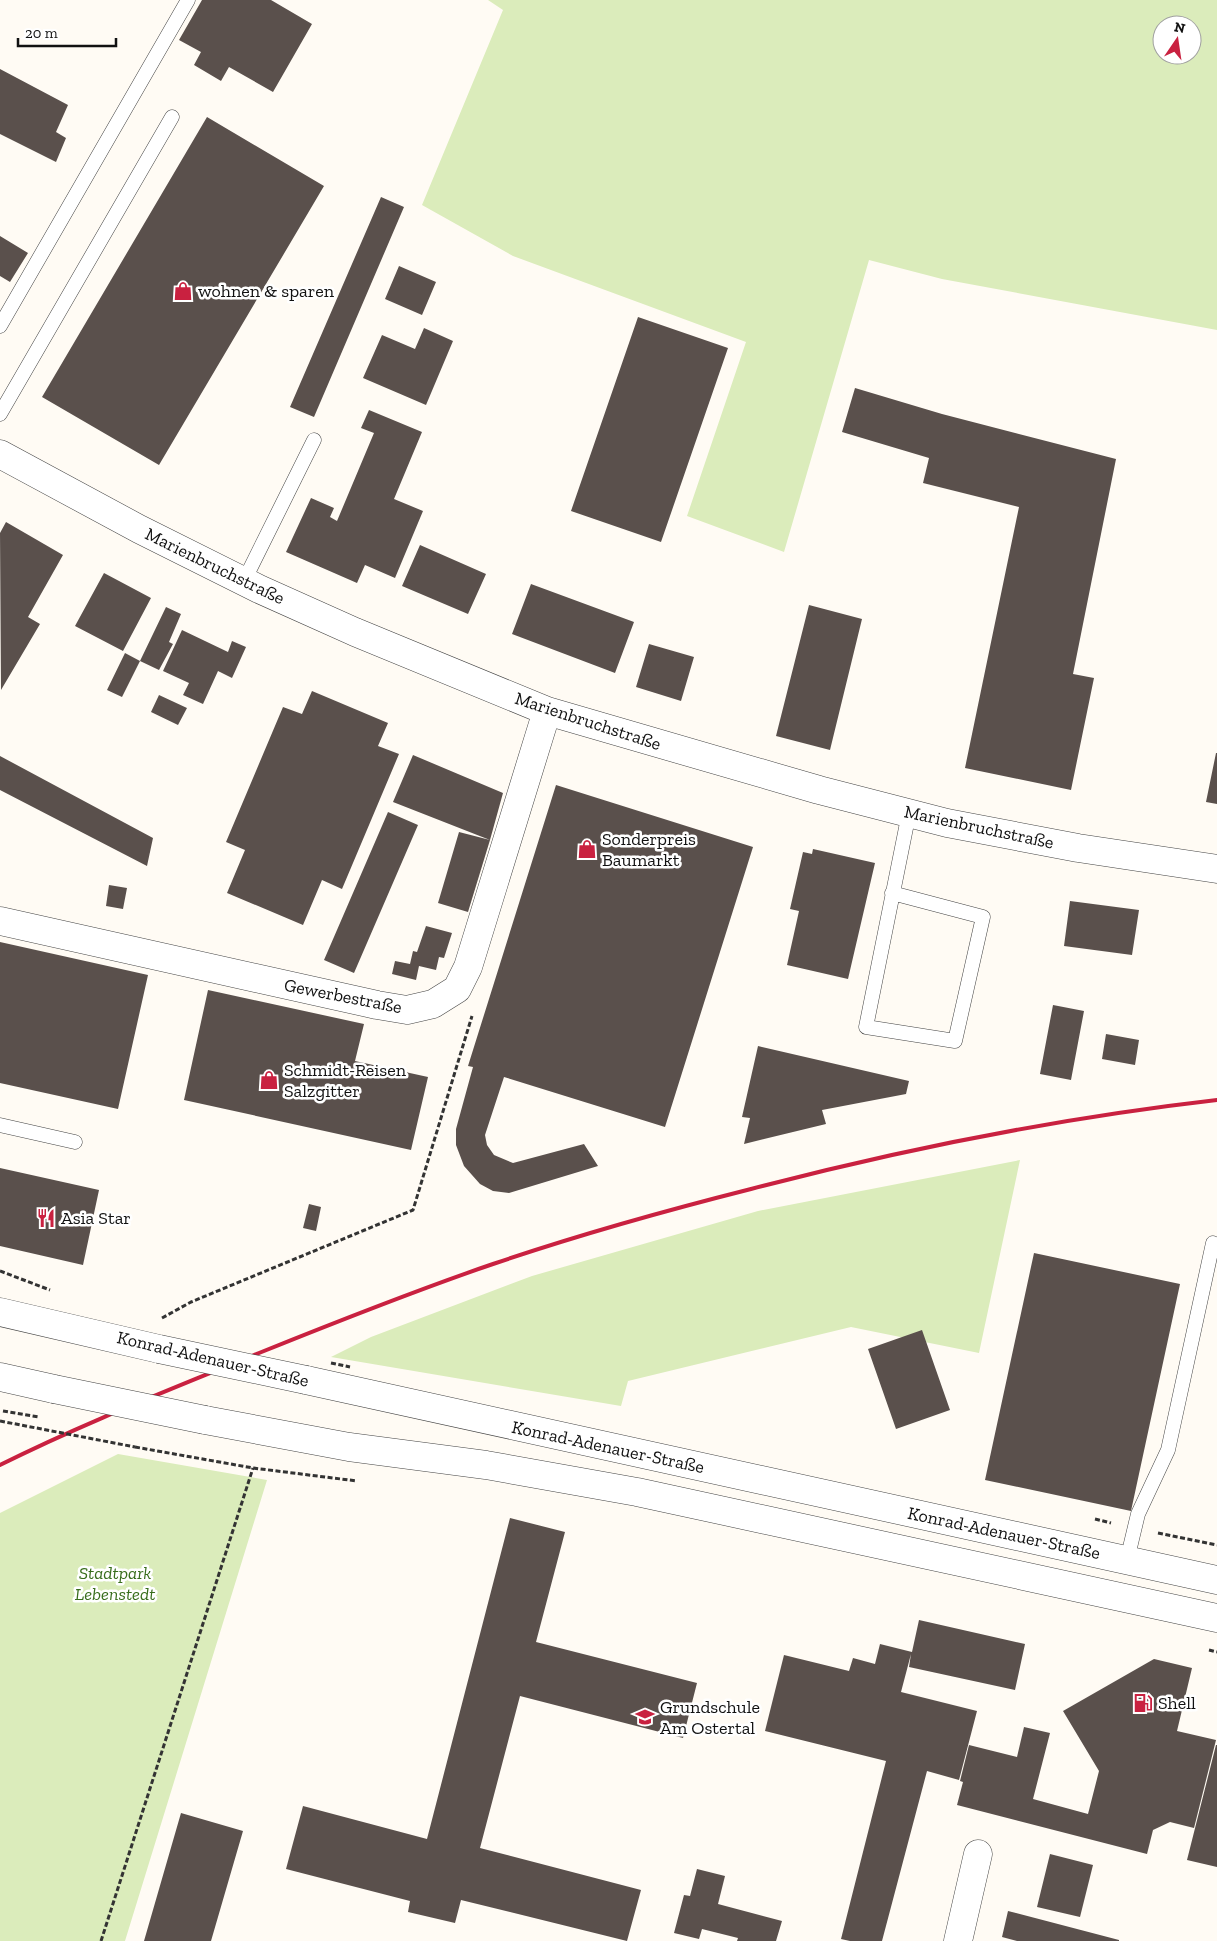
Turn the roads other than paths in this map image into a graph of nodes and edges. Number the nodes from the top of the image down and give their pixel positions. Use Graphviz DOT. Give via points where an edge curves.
graph roads {
  1 [pos="188,0"];
  2 [pos="172,117"];
  3 [pos="0,326"];
  4 [pos="0,414"];
  5 [pos="314,440"];
  6 [pos="0,454"];
  7 [pos="244,581"];
  8 [pos="547,711"];
  9 [pos="909,813"];
  10 [pos="1217,868"];
  11 [pos="892,893"];
  12 [pos="0,921"];
  13 [pos="0,1125"];
  14 [pos="75,1142"];
  15 [pos="1213,1243"];
  16 [pos="0,1312"];
  17 [pos="0,1377"];
  18 [pos="1127,1560"];
  19 [pos="1217,1580"];
  20 [pos="1217,1618"];
  21 [pos="978,1854"];
  22 [pos="958,1941"];
  1 -- 3 [label="lane"];
  2 -- 4 [label="lane"];
  5 -- 7 [label="lane"];
  6 -- 7 [label="street, Marienbruchstraße"];
  7 -- 8 [label="street, Marienbruchstraße" via="355,632"];
  8 -- 9 [label="street, Marienbruchstraße"];
  8 -- 12 [label="street, Gewerbestraße" via="468,967 456,989 433,1004 407,1010 378,1005"];
  9 -- 10 [label="street, Marienbruchstraße" via="1078,848"];
  9 -- 11 [label="lane"];
  11 -- 11 [label="lane" via="866,1028 956,1041 982,917"];
  13 -- 14 [label="lane"];
  15 -- 18 [label="lane" via="1168,1450 1138,1514"];
  16 -- 18 [label="street, Konrad-Adenauer-Straße, bridge"];
  17 -- 20 [label="street, bridge" via="349,1447 486,1465 637,1492"];
  18 -- 19 [label="street, Konrad-Adenauer-Straße"];
  21 -- 22 [label="street"];
}
